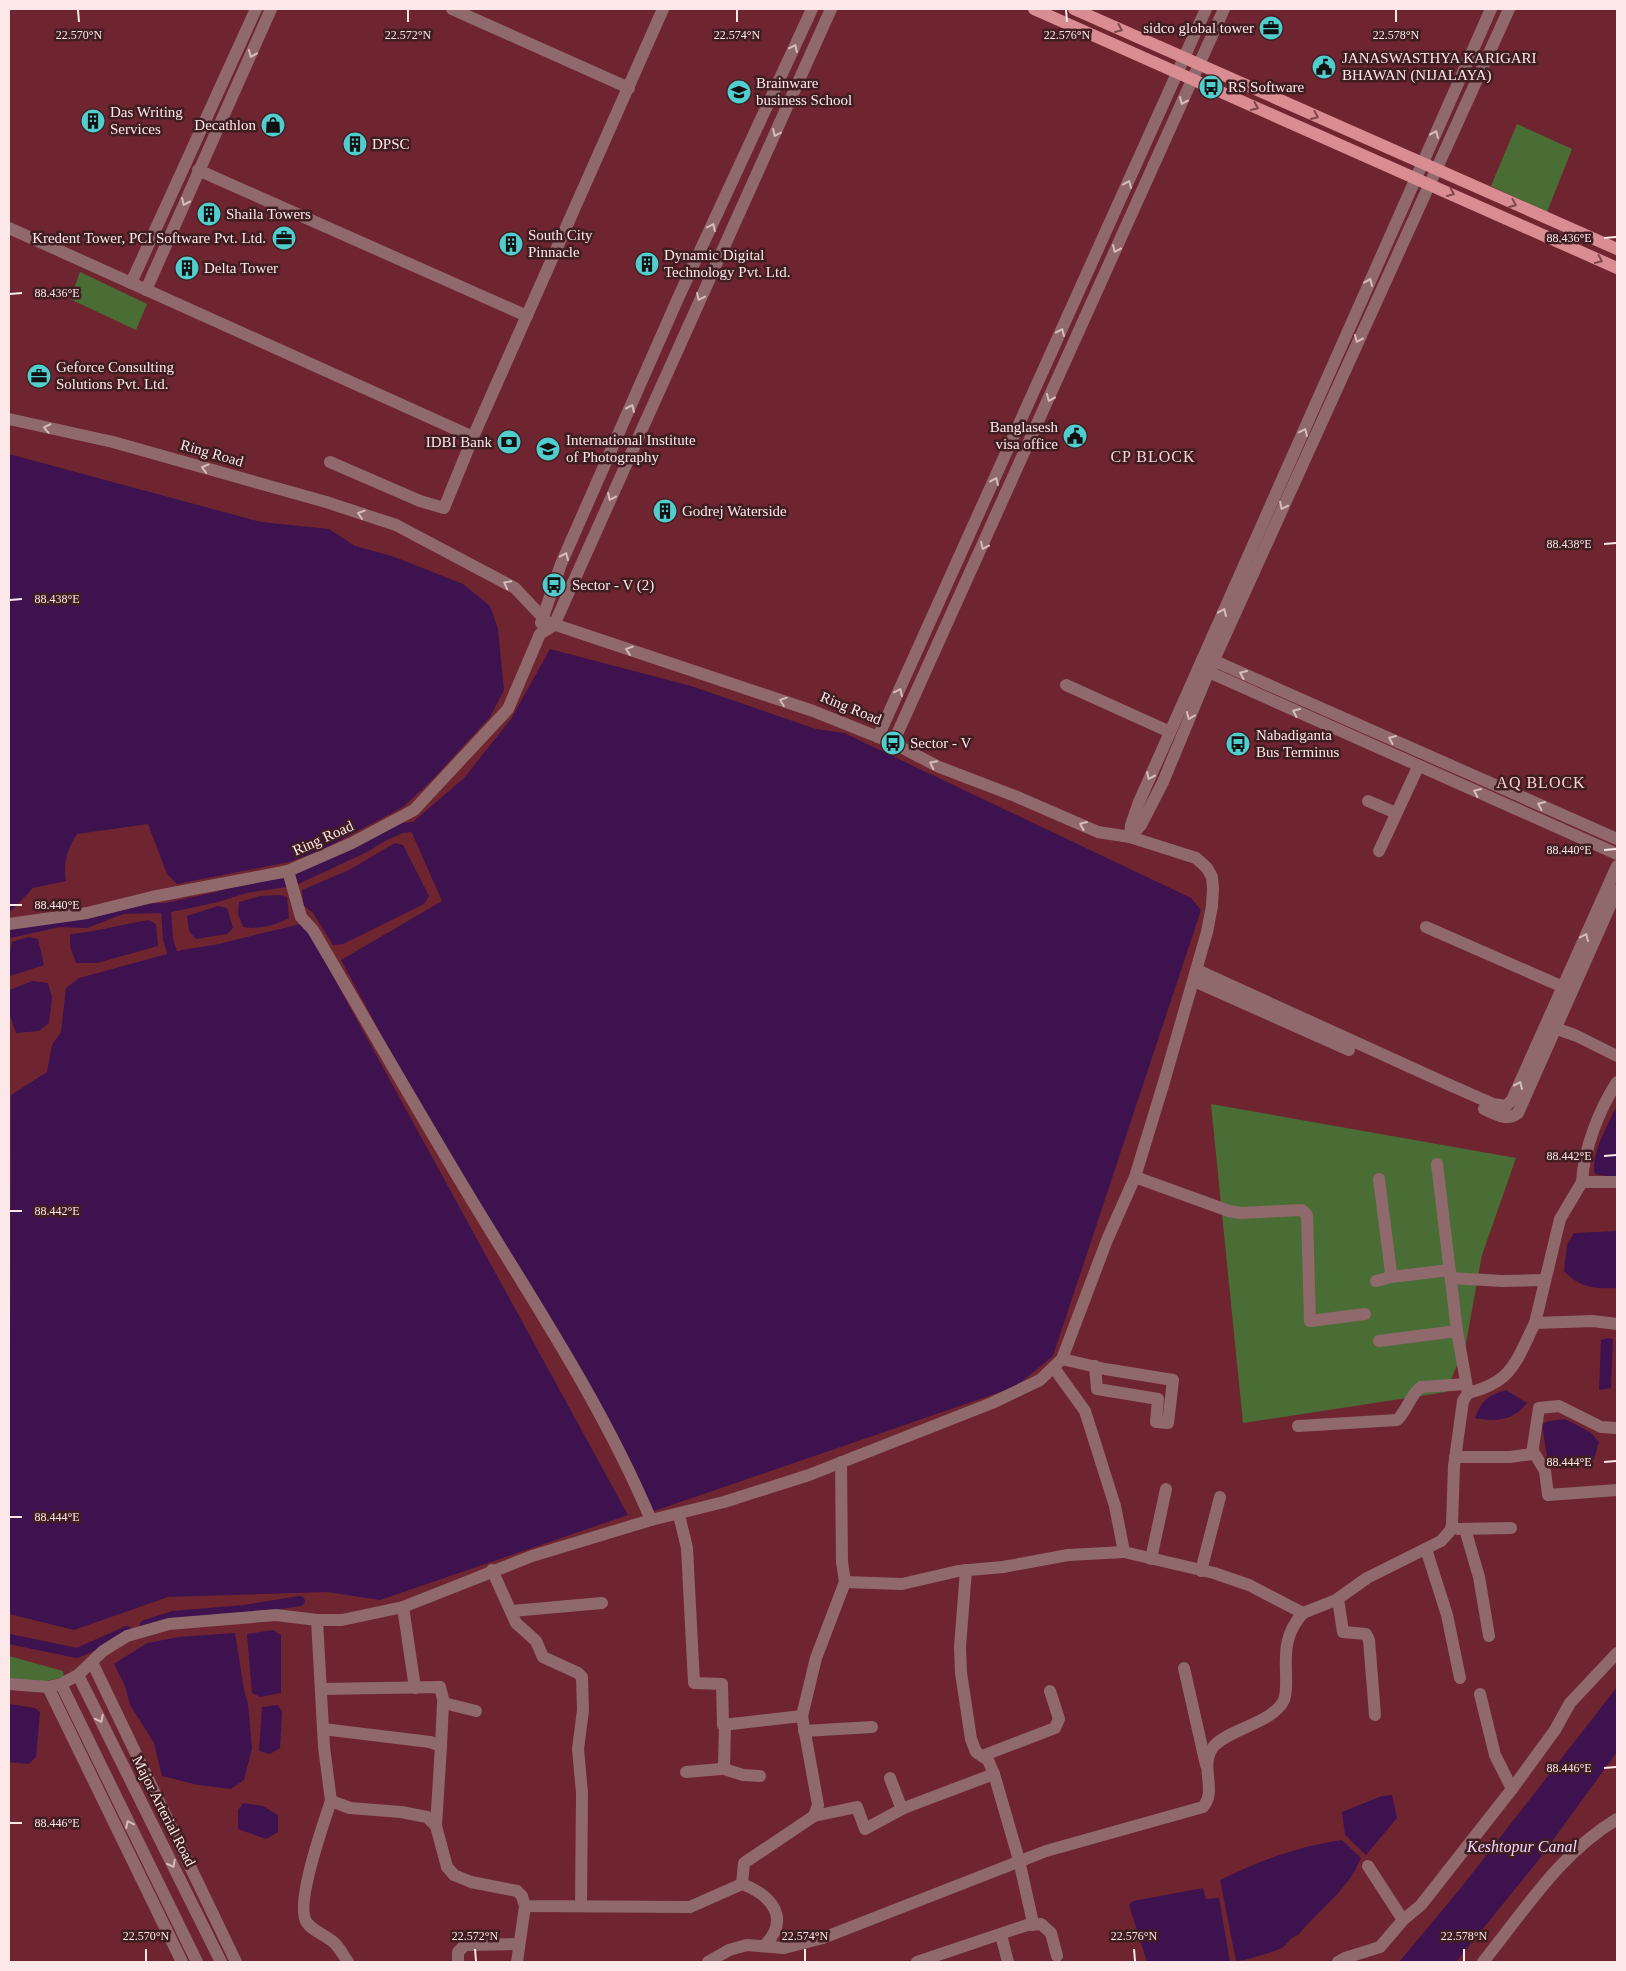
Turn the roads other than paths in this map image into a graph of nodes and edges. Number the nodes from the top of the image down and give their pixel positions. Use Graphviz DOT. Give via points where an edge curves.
graph roads {
  1 [pos="256,9"];
  2 [pos="271,9"];
  3 [pos="452,9"];
  4 [pos="663,9"];
  5 [pos="812,9"];
  6 [pos="831,9"];
  7 [pos="1034,9"];
  8 [pos="1074,9"];
  9 [pos="1206,9"];
  10 [pos="1224,9"];
  11 [pos="1491,9"];
  12 [pos="1509,9"];
  13 [pos="1185,58"];
  14 [pos="1200,65"];
  15 [pos="1178,73"];
  16 [pos="1193,79"];
  17 [pos="629,88"];
  18 [pos="1422,163"];
  19 [pos="198,170"];
  20 [pos="1437,170"];
  21 [pos="1415,178"];
  22 [pos="1431,184"];
  23 [pos="9,228"];
  24 [pos="1617,249"];
  25 [pos="1617,268"];
  26 [pos="131,283"];
  27 [pos="146,290"];
  28 [pos="1361,301"];
  29 [pos="1374,305"];
  30 [pos="527,316"];
  31 [pos="667,325"];
  32 [pos="684,332"];
  33 [pos="9,419"];
  34 [pos="472,437"];
  35 [pos="1298,459"];
  36 [pos="330,462"];
  37 [pos="960,557"];
  38 [pos="975,564"];
  39 [pos="541,618"];
  40 [pos="554,625"];
  41 [pos="926,632"];
  42 [pos="540,634"];
  43 [pos="942,638"];
  44 [pos="1206,664"];
  45 [pos="1066,685"];
  46 [pos="1170,732"];
  47 [pos="878,736"];
  48 [pos="893,743"];
  49 [pos="1418,767"];
  50 [pos="1454,767"];
  51 [pos="1449,780"];
  52 [pos="1368,801"];
  53 [pos="1396,812"];
  54 [pos="1559,813"];
  55 [pos="1553,826"];
  56 [pos="1130,837"];
  57 [pos="1617,839"];
  58 [pos="1379,851"];
  59 [pos="1617,854"];
  60 [pos="1617,866"];
  61 [pos="288,874"];
  62 [pos="1617,890"];
  63 [pos="9,924"];
  64 [pos="1426,927"];
  65 [pos="1195,975"];
  66 [pos="1567,989"];
  67 [pos="1551,1027"];
  68 [pos="1617,1056"];
  69 [pos="1617,1082"];
  70 [pos="1437,1164"];
  71 [pos="1135,1177"];
  72 [pos="1379,1179"];
  73 [pos="1582,1182"];
  74 [pos="1617,1182"];
  75 [pos="1450,1274"];
  76 [pos="1391,1277"];
  77 [pos="1544,1280"];
  78 [pos="1376,1281"];
  79 [pos="1365,1314"];
  80 [pos="1535,1323"];
  81 [pos="1617,1324"];
  82 [pos="1457,1331"];
  83 [pos="1379,1341"];
  84 [pos="1058,1363"];
  85 [pos="1095,1366"];
  86 [pos="1467,1389"];
  87 [pos="1298,1426"];
  88 [pos="1617,1428"];
  89 [pos="1533,1451"];
  90 [pos="1455,1457"];
  91 [pos="841,1462"];
  92 [pos="1166,1489"];
  93 [pos="1617,1490"];
  94 [pos="1220,1497"];
  95 [pos="679,1515"];
  96 [pos="651,1520"];
  97 [pos="1511,1528"];
  98 [pos="1451,1529"];
  99 [pos="1465,1529"];
  100 [pos="1426,1549"];
  101 [pos="1124,1552"];
  102 [pos="1151,1559"];
  103 [pos="492,1570"];
  104 [pos="966,1570"];
  105 [pos="1201,1571"];
  106 [pos="845,1582"];
  107 [pos="1338,1599"];
  108 [pos="602,1603"];
  109 [pos="403,1607"];
  110 [pos="512,1611"];
  111 [pos="1303,1613"];
  112 [pos="318,1620"];
  113 [pos="1489,1636"];
  114 [pos="1617,1652"];
  115 [pos="92,1662"];
  116 [pos="1184,1668"];
  117 [pos="78,1675"];
  118 [pos="1460,1678"];
  119 [pos="9,1684"];
  120 [pos="61,1684"];
  121 [pos="48,1687"];
  122 [pos="415,1688"];
  123 [pos="320,1689"];
  124 [pos="1050,1691"];
  125 [pos="1480,1694"];
  126 [pos="443,1703"];
  127 [pos="476,1711"];
  128 [pos="1374,1715"];
  129 [pos="802,1716"];
  130 [pos="725,1725"];
  131 [pos="872,1727"];
  132 [pos="323,1729"];
  133 [pos="804,1731"];
  134 [pos="441,1746"];
  135 [pos="982,1756"];
  136 [pos="1206,1765"];
  137 [pos="722,1768"];
  138 [pos="686,1772"];
  139 [pos="994,1774"];
  140 [pos="760,1776"];
  141 [pos="890,1778"];
  142 [pos="1512,1789"];
  143 [pos="331,1801"];
  144 [pos="904,1808"];
  145 [pos="814,1816"];
  146 [pos="1617,1819"];
  147 [pos="436,1826"];
  148 [pos="1019,1860"];
  149 [pos="1368,1866"];
  150 [pos="742,1884"];
  151 [pos="525,1906"];
  152 [pos="581,1906"];
  153 [pos="1403,1920"];
  154 [pos="1032,1925"];
  155 [pos="1001,1935"];
  156 [pos="519,1944"];
  157 [pos="765,1945"];
  158 [pos="1057,1956"];
  159 [pos="182,1962"];
  160 [pos="197,1962"];
  161 [pos="221,1962"];
  162 [pos="236,1962"];
  163 [pos="348,1962"];
  164 [pos="458,1962"];
  165 [pos="516,1962"];
  166 [pos="708,1962"];
  167 [pos="917,1962"];
  168 [pos="1008,1962"];
  169 [pos="1338,1962"];
  170 [pos="1484,1962"];
  1 -- 26 [label="street"];
  2 -- 19 [label="street, one-way"];
  3 -- 17 [label="street"];
  4 -- 17 [label="street"];
  31 -- 5 [label="street, one-way"];
  6 -- 32 [label="street, one-way"];
  7 -- 15 [label="main road"];
  8 -- 13 [label="main road, one-way"];
  9 -- 13 [label="street"];
  10 -- 14 [label="street"];
  18 -- 11 [label="street, one-way"];
  12 -- 20 [label="street"];
  13 -- 14 [label="main road"];
  13 -- 15 [label="street"];
  14 -- 16 [label="street"];
  14 -- 18 [label="main road, one-way"];
  15 -- 16 [label="main road"];
  37 -- 15 [label="street, one-way"];
  16 -- 21 [label="main road, one-way"];
  16 -- 38 [label="street, one-way"];
  17 -- 30 [label="street"];
  18 -- 20 [label="main road"];
  18 -- 21 [label="street"];
  19 -- 27 [label="street, one-way"];
  19 -- 30 [label="street"];
  20 -- 22 [label="street"];
  20 -- 24 [label="main road, one-way"];
  21 -- 22 [label="main road"];
  28 -- 21 [label="street, one-way"];
  22 -- 25 [label="main road, one-way"];
  22 -- 29 [label="street"];
  23 -- 26 [label="street"];
  26 -- 27 [label="street"];
  27 -- 34 [label="street"];
  28 -- 29 [label="street"];
  35 -- 28 [label="street, one-way"];
  29 -- 35 [label="street, one-way"];
  30 -- 34 [label="street"];
  31 -- 32 [label="street"];
  39 -- 31 [label="street, one-way" via="561,564"];
  32 -- 40 [label="street, one-way"];
  39 -- 33 [label="street, Ring Road, one-way" via="514,588 396,525 113,442"];
  34 -- 36 [label="street" via="444,508"];
  35 -- 44 [label="street"];
  37 -- 38 [label="street"];
  37 -- 41 [label="street"];
  38 -- 43 [label="street"];
  39 -- 40 [label="street, Ring Road"];
  39 -- 42 [label="street"];
  40 -- 42 [label="street"];
  47 -- 40 [label="street, Ring Road, one-way" via="813,710"];
  41 -- 43 [label="street"];
  47 -- 41 [label="street, one-way"];
  42 -- 61 [label="street, Ring Road" via="508,709 414,810"];
  43 -- 48 [label="street"];
  44 -- 46 [label="street"];
  49 -- 44 [label="street, one-way"];
  50 -- 44 [label="street, one-way"];
  44 -- 56 [label="street, one-way" via="1163,782 1141,825"];
  45 -- 46 [label="street"];
  46 -- 56 [label="street, one-way" via="1139,802"];
  47 -- 48 [label="street, Ring Road"];
  56 -- 48 [label="street, Ring Road, one-way" via="1098,832 938,767"];
  49 -- 51 [label="street"];
  49 -- 53 [label="street"];
  50 -- 51 [label="street"];
  54 -- 50 [label="street, one-way"];
  55 -- 51 [label="street, one-way"];
  52 -- 53 [label="street"];
  53 -- 58 [label="street"];
  54 -- 55 [label="street"];
  54 -- 57 [label="street"];
  55 -- 59 [label="street"];
  56 -- 65 [label="street, Ring Road" via="1196,858 1212,877 1212,906"];
  66 -- 60 [label="street, one-way"];
  61 -- 63 [label="street, Ring Road" via="152,897 87,913"];
  61 -- 96 [label="street" via="300,918 314,930 556,1337 639,1491"];
  62 -- 66 [label="street"];
  64 -- 66 [label="street"];
  65 -- 67 [label="street" via="1503,1117 1518,1113"];
  65 -- 71 [label="street"];
  66 -- 67 [label="street"];
  67 -- 68 [label="street"];
  69 -- 73 [label="street" via="1605,1103 1589,1146"];
  70 -- 75 [label="street"];
  71 -- 79 [label="street" via="1240,1213 1302,1210 1307,1215 1310,1321"];
  71 -- 84 [label="street"];
  72 -- 76 [label="street"];
  73 -- 74 [label="street"];
  73 -- 77 [label="street" via="1560,1219"];
  75 -- 76 [label="street"];
  75 -- 77 [label="street" via="1502,1281"];
  75 -- 82 [label="street"];
  76 -- 78 [label="street"];
  77 -- 80 [label="street"];
  80 -- 81 [label="street"];
  80 -- 86 [label="street" via="1509,1374 1483,1390"];
  82 -- 83 [label="street"];
  82 -- 86 [label="street"];
  84 -- 85 [label="street"];
  84 -- 91 [label="street" via="1040,1380 992,1403"];
  84 -- 101 [label="street" via="1089,1420 1115,1506"];
  85 -- 85 [label="street" via="1173,1380 1168,1423 1156,1422 1158,1399 1097,1389"];
  86 -- 87 [label="street" via="1421,1387 1397,1420"];
  86 -- 90 [label="street" via="1460,1413"];
  88 -- 89 [label="street" via="1602,1427 1559,1406 1538,1408"];
  89 -- 90 [label="street" via="1532,1454 1510,1457"];
  89 -- 93 [label="street" via="1545,1471 1548,1495"];
  90 -- 98 [label="street"];
  91 -- 95 [label="street"];
  91 -- 106 [label="street"];
  92 -- 102 [label="street"];
  94 -- 105 [label="street"];
  95 -- 96 [label="street"];
  95 -- 130 [label="street" via="687,1548 693,1681 697,1684 722,1684"];
  96 -- 103 [label="street"];
  97 -- 99 [label="street"];
  98 -- 99 [label="street"];
  98 -- 100 [label="street" via="1441,1541"];
  99 -- 113 [label="street" via="1479,1577"];
  100 -- 107 [label="street" via="1367,1578"];
  100 -- 118 [label="street" via="1447,1615"];
  101 -- 102 [label="street"];
  101 -- 104 [label="street" via="1068,1555"];
  102 -- 105 [label="street"];
  103 -- 109 [label="street"];
  103 -- 110 [label="street"];
  104 -- 106 [label="street" via="902,1584"];
  104 -- 135 [label="street" via="961,1673 971,1739 976,1752"];
  105 -- 111 [label="street" via="1249,1585"];
  106 -- 129 [label="street" via="816,1658"];
  107 -- 111 [label="street"];
  107 -- 128 [label="street" via="1344,1632 1366,1634 1369,1640"];
  108 -- 110 [label="street"];
  109 -- 112 [label="street" via="342,1620"];
  109 -- 122 [label="street"];
  110 -- 152 [label="street" via="518,1626 536,1641 543,1657 582,1677 583,1710 578,1750 582,1793"];
  111 -- 136 [label="street" via="1293,1624 1289,1636 1285,1698 1280,1706 1215,1745"];
  112 -- 115 [label="street" via="276,1615 169,1624 127,1636"];
  112 -- 123 [label="street"];
  114 -- 142 [label="street" via="1570,1703 1555,1730"];
  115 -- 117 [label="street"];
  115 -- 162 [label="street"];
  116 -- 136 [label="street"];
  117 -- 120 [label="street"];
  117 -- 161 [label="street, Major Arterial Road, one-way"];
  119 -- 121 [label="street"];
  120 -- 121 [label="street"];
  160 -- 120 [label="street, one-way"];
  121 -- 159 [label="street"];
  122 -- 123 [label="street"];
  122 -- 126 [label="street" via="442,1688"];
  123 -- 132 [label="street"];
  124 -- 135 [label="street" via="1059,1719 1055,1728"];
  125 -- 142 [label="street" via="1495,1755"];
  126 -- 127 [label="street"];
  126 -- 134 [label="street"];
  129 -- 130 [label="street"];
  129 -- 133 [label="street"];
  130 -- 137 [label="street" via="726,1763"];
  131 -- 133 [label="street"];
  132 -- 134 [label="street"];
  132 -- 143 [label="street"];
  133 -- 145 [label="street" via="818,1805"];
  134 -- 147 [label="street"];
  135 -- 139 [label="street" via="988,1760"];
  136 -- 148 [label="street" via="1209,1796 1207,1803 1197,1810"];
  137 -- 138 [label="street"];
  137 -- 140 [label="street" via="743,1775"];
  139 -- 144 [label="street"];
  139 -- 148 [label="street"];
  141 -- 144 [label="street"];
  142 -- 153 [label="street" via="1427,1897"];
  143 -- 147 [label="street" via="350,1808 428,1817"];
  143 -- 163 [label="street" via="312,1861 304,1918 308,1925 334,1942"];
  144 -- 145 [label="street" via="865,1829 857,1807"];
  145 -- 150 [label="street" via="744,1862"];
  146 -- 170 [label="street" via="1594,1833 1540,1887"];
  147 -- 151 [label="street" via="446,1867 454,1875 471,1882 517,1891"];
  148 -- 154 [label="street"];
  148 -- 157 [label="street" via="823,1938 784,1948"];
  149 -- 153 [label="street"];
  150 -- 152 [label="street" via="690,1907"];
  150 -- 157 [label="street" via="760,1893 773,1906 778,1922 776,1934"];
  151 -- 152 [label="street"];
  151 -- 156 [label="street"];
  153 -- 169 [label="street" via="1380,1947"];
  154 -- 155 [label="street"];
  154 -- 158 [label="street" via="1045,1926 1051,1933"];
  155 -- 167 [label="street"];
  155 -- 168 [label="street"];
  156 -- 164 [label="street" via="465,1945 458,1952"];
  156 -- 165 [label="street"];
  157 -- 166 [label="street" via="729,1950"];
}
